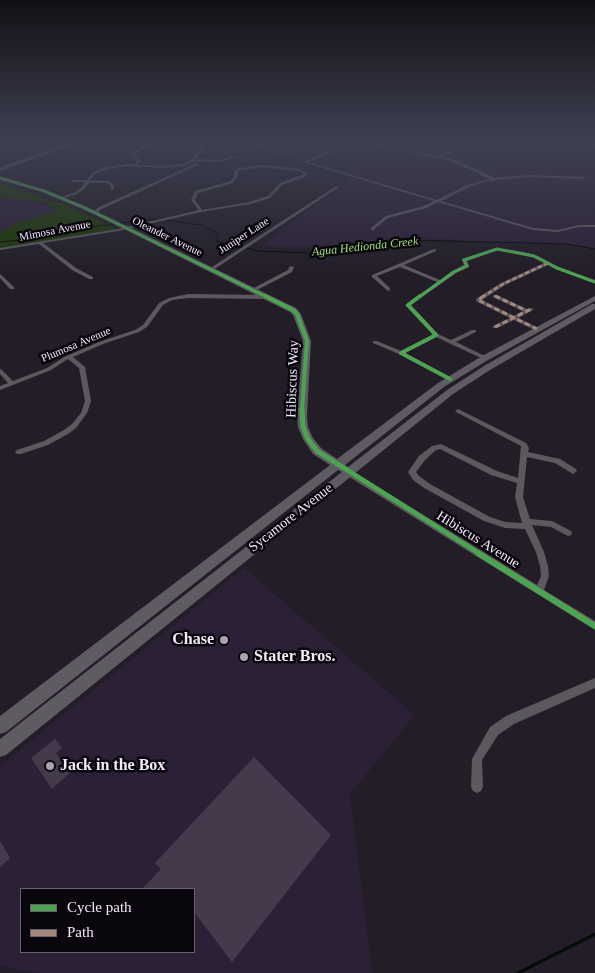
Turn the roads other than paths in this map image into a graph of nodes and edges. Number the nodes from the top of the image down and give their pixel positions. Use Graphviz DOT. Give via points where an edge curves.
graph roads {
  1 [pos="23,185"];
  2 [pos="85,185"];
  3 [pos="112,185"];
  4 [pos="150,185"];
  5 [pos="220,185"];
  6 [pos="280,185"];
  7 [pos="385,185"];
  8 [pos="470,185"];
  9 [pos="337,187"];
  10 [pos="112,189"];
  11 [pos="60,197"];
  12 [pos="438,201"];
  13 [pos="201,211"];
  14 [pos="96,213"];
  15 [pos="122,226"];
  16 [pos="595,226"];
  17 [pos="372,229"];
  18 [pos="40,243"];
  19 [pos="0,249"];
  20 [pos="434,250"];
  21 [pos="548,263"];
  22 [pos="400,265"];
  23 [pos="292,268"];
  24 [pos="211,269"];
  25 [pos="0,275"];
  26 [pos="91,278"];
  27 [pos="440,282"];
  28 [pos="595,282"];
  29 [pos="12,288"];
  30 [pos="388,289"];
  31 [pos="253,290"];
  32 [pos="495,296"];
  33 [pos="268,297"];
  34 [pos="595,298"];
  35 [pos="595,306"];
  36 [pos="513,318"];
  37 [pos="495,327"];
  38 [pos="537,329"];
  39 [pos="474,330"];
  40 [pos="436,335"];
  41 [pos="375,342"];
  42 [pos="452,342"];
  43 [pos="401,353"];
  44 [pos="69,357"];
  45 [pos="483,359"];
  46 [pos="0,371"];
  47 [pos="450,379"];
  48 [pos="12,384"];
  49 [pos="0,388"];
  50 [pos="458,411"];
  51 [pos="19,452"];
  52 [pos="525,454"];
  53 [pos="344,469"];
  54 [pos="572,471"];
  55 [pos="521,482"];
  56 [pos="527,524"];
  57 [pos="568,533"];
  58 [pos="539,591"];
  59 [pos="595,626"];
  60 [pos="595,683"];
  61 [pos="0,726"];
  62 [pos="0,749"];
  63 [pos="477,787"];
  1 -- 11 [label="main road, Oleander Avenue"];
  2 -- 11 [label="street"];
  3 -- 10 [label="street"];
  4 -- 14 [label="street" via="98,209"];
  5 -- 13 [label="street, Mimosa Avenue" via="196,192 193,196"];
  6 -- 13 [label="street, Mimosa Avenue" via="265,199"];
  7 -- 12 [label="street"];
  8 -- 12 [label="street"];
  9 -- 24 [label="street, Juniper Lane"];
  11 -- 14 [label="main road, Oleander Avenue"];
  12 -- 16 [label="street" via="533,229 558,231"];
  12 -- 17 [label="street" via="387,217"];
  13 -- 15 [label="street, Mimosa Avenue"];
  14 -- 15 [label="main road, Oleander Avenue"];
  15 -- 18 [label="street, Mimosa Avenue"];
  15 -- 24 [label="main road, Oleander Avenue"];
  18 -- 19 [label="street, Mimosa Avenue"];
  18 -- 26 [label="street"];
  20 -- 22 [label="street"];
  21 -- 27 [label="street" via="534,256 497,249 464,260 467,266"];
  21 -- 28 [label="street"];
  21 -- 36 [label="street" via="478,300"];
  22 -- 27 [label="street"];
  22 -- 30 [label="street" via="374,276"];
  23 -- 31 [label="street"];
  24 -- 31 [label="main road, Oleander Avenue"];
  25 -- 29 [label="street"];
  27 -- 40 [label="street" via="408,305"];
  31 -- 33 [label="main road, Oleander Avenue"];
  32 -- 36 [label="street" via="529,310"];
  33 -- 44 [label="street, Plumosa Avenue" via="188,296 170,299 160,304 138,331"];
  33 -- 53 [label="main road, Hibiscus Way" via="297,314 304,330 308,350 302,416 308,439 317,451"];
  34 -- 38 [label="main road, Sycamore Avenue"];
  35 -- 53 [label="main road, Sycamore Avenue" via="460,385"];
  36 -- 37 [label="street"];
  36 -- 38 [label="street"];
  38 -- 45 [label="main road, Sycamore Avenue"];
  39 -- 42 [label="street"];
  40 -- 42 [label="street"];
  40 -- 43 [label="street"];
  41 -- 43 [label="street"];
  42 -- 45 [label="street"];
  43 -- 47 [label="street"];
  44 -- 48 [label="street, Plumosa Avenue"];
  44 -- 51 [label="street" via="82,367 88,401 84,413 66,432"];
  45 -- 47 [label="main road, Sycamore Avenue"];
  46 -- 48 [label="street"];
  47 -- 53 [label="main road, Sycamore Avenue"];
  48 -- 49 [label="street, Plumosa Avenue"];
  50 -- 52 [label="street" via="524,445"];
  52 -- 54 [label="street" via="557,461"];
  52 -- 55 [label="street"];
  53 -- 58 [label="street, Hibiscus Avenue"];
  53 -- 61 [label="main road, Sycamore Avenue"];
  53 -- 62 [label="main road, Sycamore Avenue"];
  55 -- 56 [label="street" via="520,498"];
  55 -- 56 [label="street" via="489,471 441,446 422,458 412,472 427,486 487,519 505,525"];
  56 -- 57 [label="street" via="552,524"];
  56 -- 58 [label="street" via="544,566 545,576"];
  58 -- 59 [label="street, Hibiscus Avenue"];
  60 -- 63 [label="street" via="537,707 494,731 477,759"];
}
